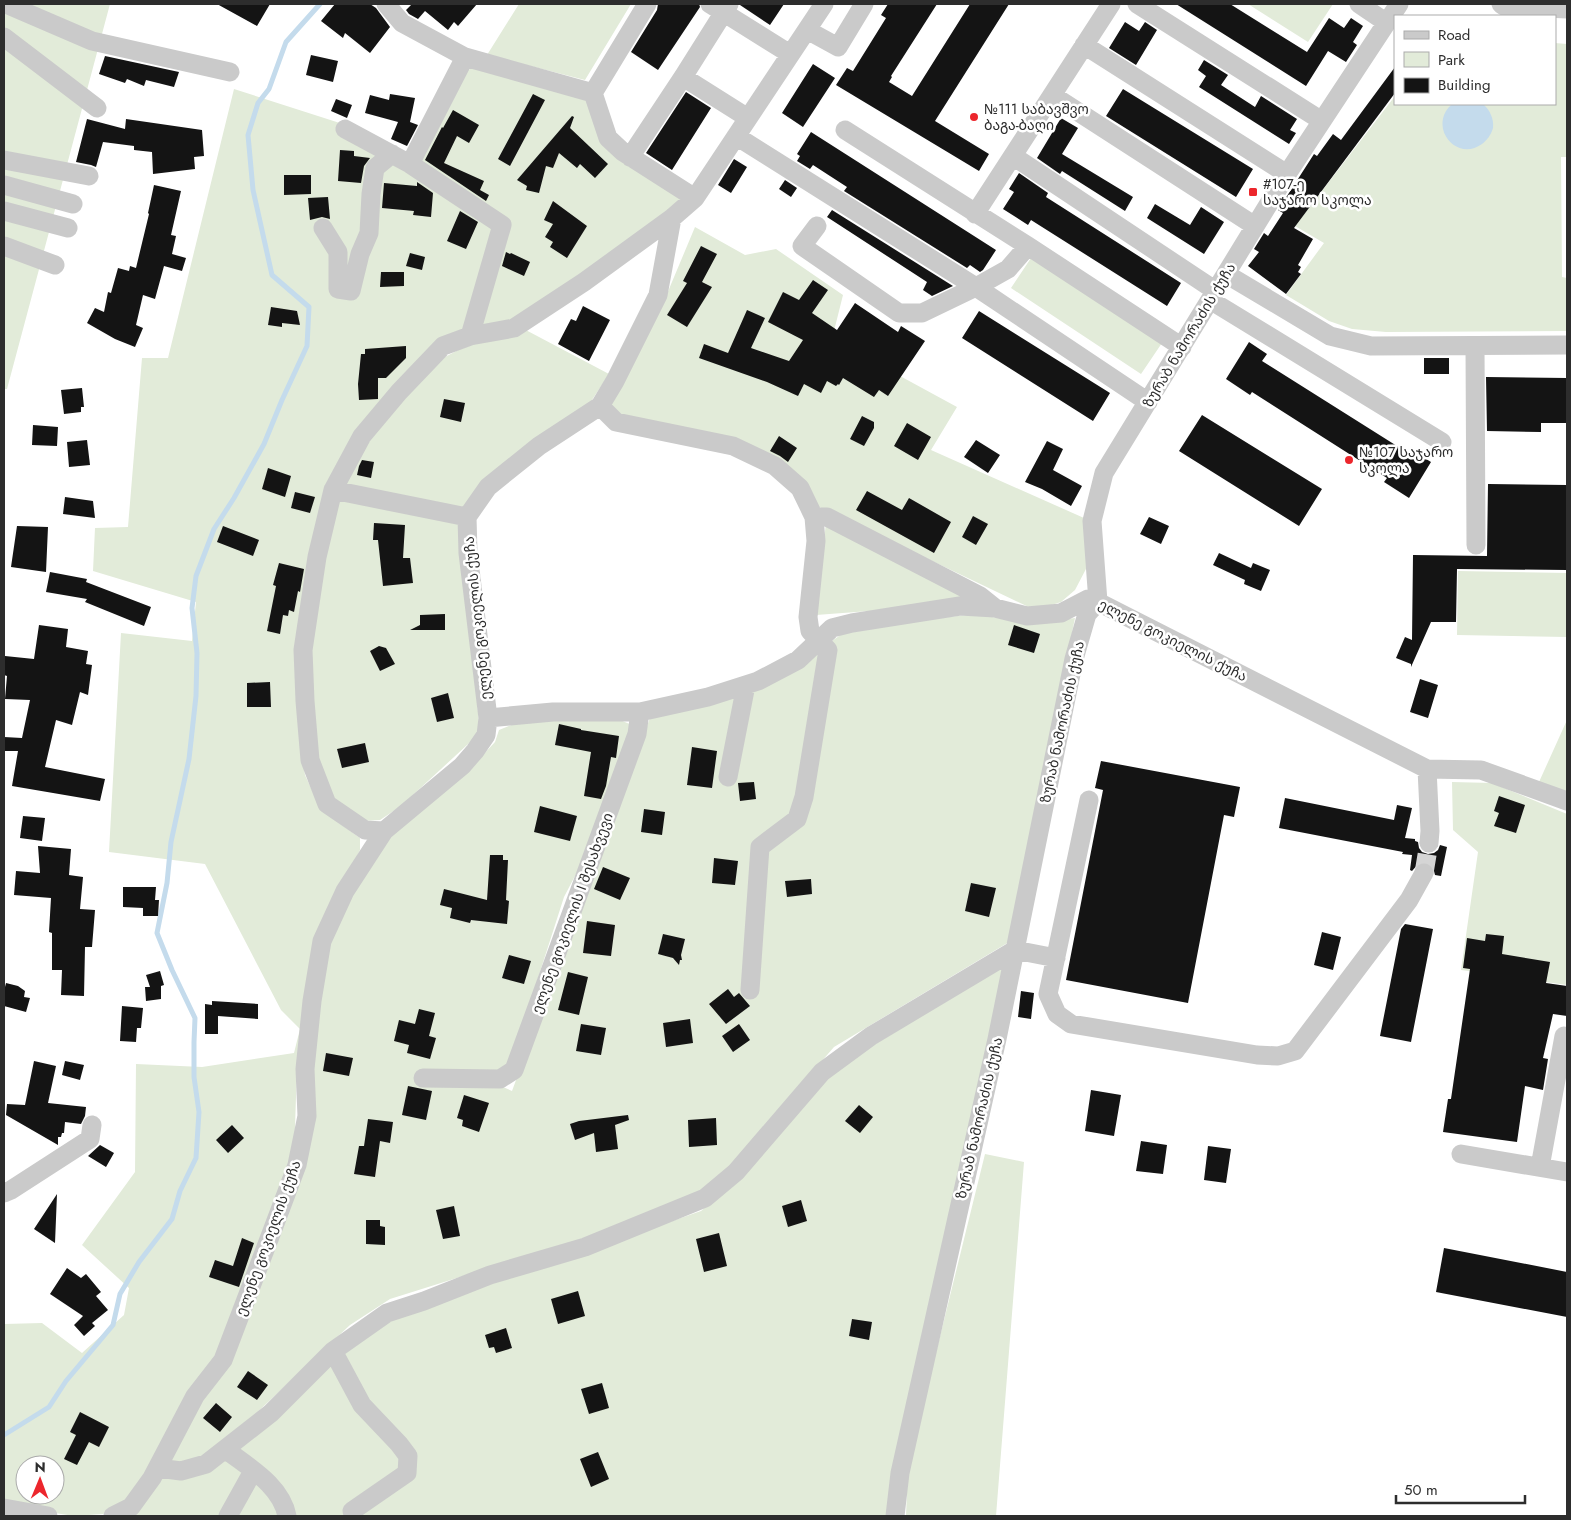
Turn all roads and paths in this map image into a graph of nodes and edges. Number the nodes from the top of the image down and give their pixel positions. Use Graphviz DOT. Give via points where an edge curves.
graph roads {
  1 [pos="6,4"];
  2 [pos="386,4"];
  3 [pos="646,4"];
  4 [pos="824,4"];
  5 [pos="864,4"];
  6 [pos="1111,4"];
  7 [pos="1137,4"];
  8 [pos="1359,4"];
  9 [pos="1399,4"];
  10 [pos="1501,4"];
  11 [pos="721,7"];
  12 [pos="1567,9"];
  13 [pos="1387,23"];
  14 [pos="807,30"];
  15 [pos="4,37"];
  16 [pos="1084,45"];
  17 [pos="790,54"];
  18 [pos="465,57"];
  19 [pos="230,72"];
  20 [pos="683,78"];
  21 [pos="593,93"];
  22 [pos="1052,94"];
  23 [pos="97,108"];
  24 [pos="748,118"];
  25 [pos="1322,121"];
  26 [pos="346,129"];
  27 [pos="845,130"];
  28 [pos="736,136"];
  29 [pos="392,154"];
  30 [pos="1013,156"];
  31 [pos="630,157"];
  32 [pos="4,160"];
  33 [pos="410,164"];
  34 [pos="1288,174"];
  35 [pos="88,176"];
  36 [pos="4,185"];
  37 [pos="695,198"];
  38 [pos="73,204"];
  39 [pos="4,211"];
  40 [pos="975,214"];
  41 [pos="672,218"];
  42 [pos="817,226"];
  43 [pos="1255,226"];
  44 [pos="68,228"];
  45 [pos="323,228"];
  46 [pos="4,246"];
  47 [pos="1028,246"];
  48 [pos="55,265"];
  49 [pos="1226,274"];
  50 [pos="976,287"];
  51 [pos="1213,296"];
  52 [pos="470,336"];
  53 [pos="1567,345"];
  54 [pos="1475,346"];
  55 [pos="1182,347"];
  56 [pos="1148,402"];
  57 [pos="600,406"];
  58 [pos="1442,442"];
  59 [pos="332,490"];
  60 [pos="468,517"];
  61 [pos="814,517"];
  62 [pos="1476,545"];
  63 [pos="1098,602"];
  64 [pos="995,608"];
  65 [pos="818,641"];
  66 [pos="746,685"];
  67 [pos="640,712"];
  68 [pos="488,718"];
  69 [pos="1427,769"];
  70 [pos="728,778"];
  71 [pos="1088,800"];
  72 [pos="1567,801"];
  73 [pos="384,831"];
  74 [pos="1429,844"];
  75 [pos="1424,873"];
  76 [pos="1015,950"];
  77 [pos="1056,958"];
  78 [pos="750,990"];
  79 [pos="1564,1036"];
  80 [pos="423,1078"];
  81 [pos="92,1125"];
  82 [pos="1461,1154"];
  83 [pos="1540,1167"];
  84 [pos="1567,1172"];
  85 [pos="4,1193"];
  86 [pos="333,1351"];
  87 [pos="225,1449"];
  88 [pos="158,1468"];
  89 [pos="253,1471"];
  90 [pos="4,1508"];
  91 [pos="352,1511"];
  92 [pos="48,1516"];
  93 [pos="113,1516"];
  94 [pos="228,1516"];
  95 [pos="287,1516"];
  96 [pos="895,1516"];
  1 -- 19 [label="street" via="92,41"];
  2 -- 18 [label="street" via="402,23"];
  3 -- 21 [label="street"];
  4 -- 14 [label="street"];
  5 -- 14 [label="street" via="838,47"];
  6 -- 16 [label="street"];
  7 -- 25 [label="street"];
  8 -- 13 [label="street"];
  9 -- 13 [label="street, ზურაბ ნამორაძის ქუჩა"];
  10 -- 12 [label="street"];
  11 -- 17 [label="street"];
  11 -- 20 [label="street"];
  13 -- 25 [label="street, ზურაბ ნამორაძის ქუჩა"];
  14 -- 17 [label="street"];
  15 -- 23 [label="street"];
  16 -- 22 [label="street"];
  16 -- 34 [label="street"];
  17 -- 24 [label="street"];
  18 -- 21 [label="street"];
  18 -- 33 [label="street"];
  20 -- 24 [label="street"];
  20 -- 31 [label="street"];
  21 -- 31 [label="street" via="608,138"];
  22 -- 30 [label="street"];
  22 -- 43 [label="street"];
  24 -- 28 [label="street"];
  25 -- 34 [label="street, ზურაბ ნამორაძის ქუჩა"];
  26 -- 29 [label="street"];
  27 -- 40 [label="street"];
  28 -- 37 [label="street"];
  28 -- 50 [label="street"];
  29 -- 33 [label="street"];
  29 -- 45 [label="street" via="375,168 369,233 351,291 338,289 338,252"];
  30 -- 40 [label="street"];
  30 -- 51 [label="street"];
  31 -- 37 [label="street"];
  32 -- 35 [label="street"];
  33 -- 52 [label="street" via="502,225"];
  34 -- 43 [label="street, ზურაბ ნამორაძის ქუჩა"];
  36 -- 38 [label="street"];
  37 -- 41 [label="street"];
  39 -- 44 [label="street"];
  40 -- 47 [label="street"];
  41 -- 52 [label="street" via="514,328"];
  41 -- 57 [label="street" via="658,295"];
  42 -- 50 [label="street" via="802,246 899,313 922,313"];
  43 -- 49 [label="street, ზურაბ ნამორაძის ქუჩა"];
  46 -- 48 [label="street"];
  47 -- 50 [label="street" via="1008,269"];
  47 -- 55 [label="street"];
  49 -- 51 [label="street, ზურაბ ნამორაძის ქუჩა"];
  49 -- 54 [label="street" via="1330,336 1371,346"];
  50 -- 56 [label="street"];
  51 -- 55 [label="street, ზურაბ ნამორაძის ქუჩა"];
  51 -- 58 [label="street"];
  52 -- 59 [label="street" via="443,346 399,392 362,436"];
  53 -- 54 [label="street"];
  54 -- 62 [label="street"];
  55 -- 56 [label="street, ზურაბ ნამორაძის ქუჩა"];
  56 -- 63 [label="street, ზურაბ ნამორაძის ქუჩა" via="1104,473 1092,521"];
  57 -- 60 [label="street, ელენე გოკიელის ქუჩა" via="539,446 488,487"];
  57 -- 61 [label="street" via="616,422 733,446 775,466 800,488"];
  59 -- 60 [label="street"];
  59 -- 73 [label="street" via="317,557 303,650 310,760 327,804 365,830"];
  60 -- 68 [label="street, ელენე გოკიელის ქუჩა" via="468,553"];
  61 -- 64 [label="street" via="827,517 980,596"];
  61 -- 65 [label="street" via="816,542 808,616 810,631"];
  63 -- 64 [label="street, ელენე გოკიელის ქუჩა" via="1088,598 1061,614 1027,616"];
  63 -- 69 [label="street, ელენე გოკიელის ქუჩა"];
  63 -- 76 [label="street, ზურაბ ნამორაძის ქუჩა" via="1087,614 1074,659"];
  64 -- 65 [label="street, ელენე გოკიელის ქუჩა" via="960,606 852,623 832,628"];
  65 -- 66 [label="street" via="798,660"];
  65 -- 78 [label="street" via="828,650 804,797 796,819 760,847"];
  66 -- 67 [label="street"];
  66 -- 70 [label="street"];
  67 -- 68 [label="street" via="554,712"];
  67 -- 80 [label="street, ელენე გოკიელის I შესახვევი" via="637,734 514,1070 500,1078"];
  68 -- 73 [label="street, ელენე გოკიელის ქუჩა" via="486,735 462,766"];
  69 -- 72 [label="street, ელენე გოკიელის ქუჩა" via="1481,770"];
  69 -- 74 [label="street"];
  71 -- 77 [label="street"];
  73 -- 88 [label="street, ელენე გოკიელის ქუჩა" via="345,891 322,941 305,1068 307,1116 296,1165 224,1360 195,1396"];
  75 -- 77 [label="street" via="1409,900 1295,1051 1278,1056 1070,1024 1057,1014 1048,994"];
  76 -- 77 [label="street"];
  76 -- 86 [label="street" via="871,1036 822,1072 736,1172 705,1198 585,1247 490,1275 387,1313"];
  76 -- 96 [label="street, ზურაბ ნამორაძის ქუჩა" via="900,1473"];
  79 -- 83 [label="street"];
  81 -- 85 [label="street" via="90,1139"];
  82 -- 83 [label="street"];
  83 -- 84 [label="street"];
  86 -- 87 [label="street" via="271,1413"];
  86 -- 91 [label="street" via="362,1405 408,1456 407,1473"];
  87 -- 88 [label="street" via="206,1464 181,1471"];
  87 -- 89 [label="street"];
  88 -- 93 [label="street, ელენე გოკიელის ქუჩა" via="131,1508"];
  89 -- 94 [label="street"];
  89 -- 95 [label="street" via="272,1486"];
  90 -- 92 [label="street"];
}
